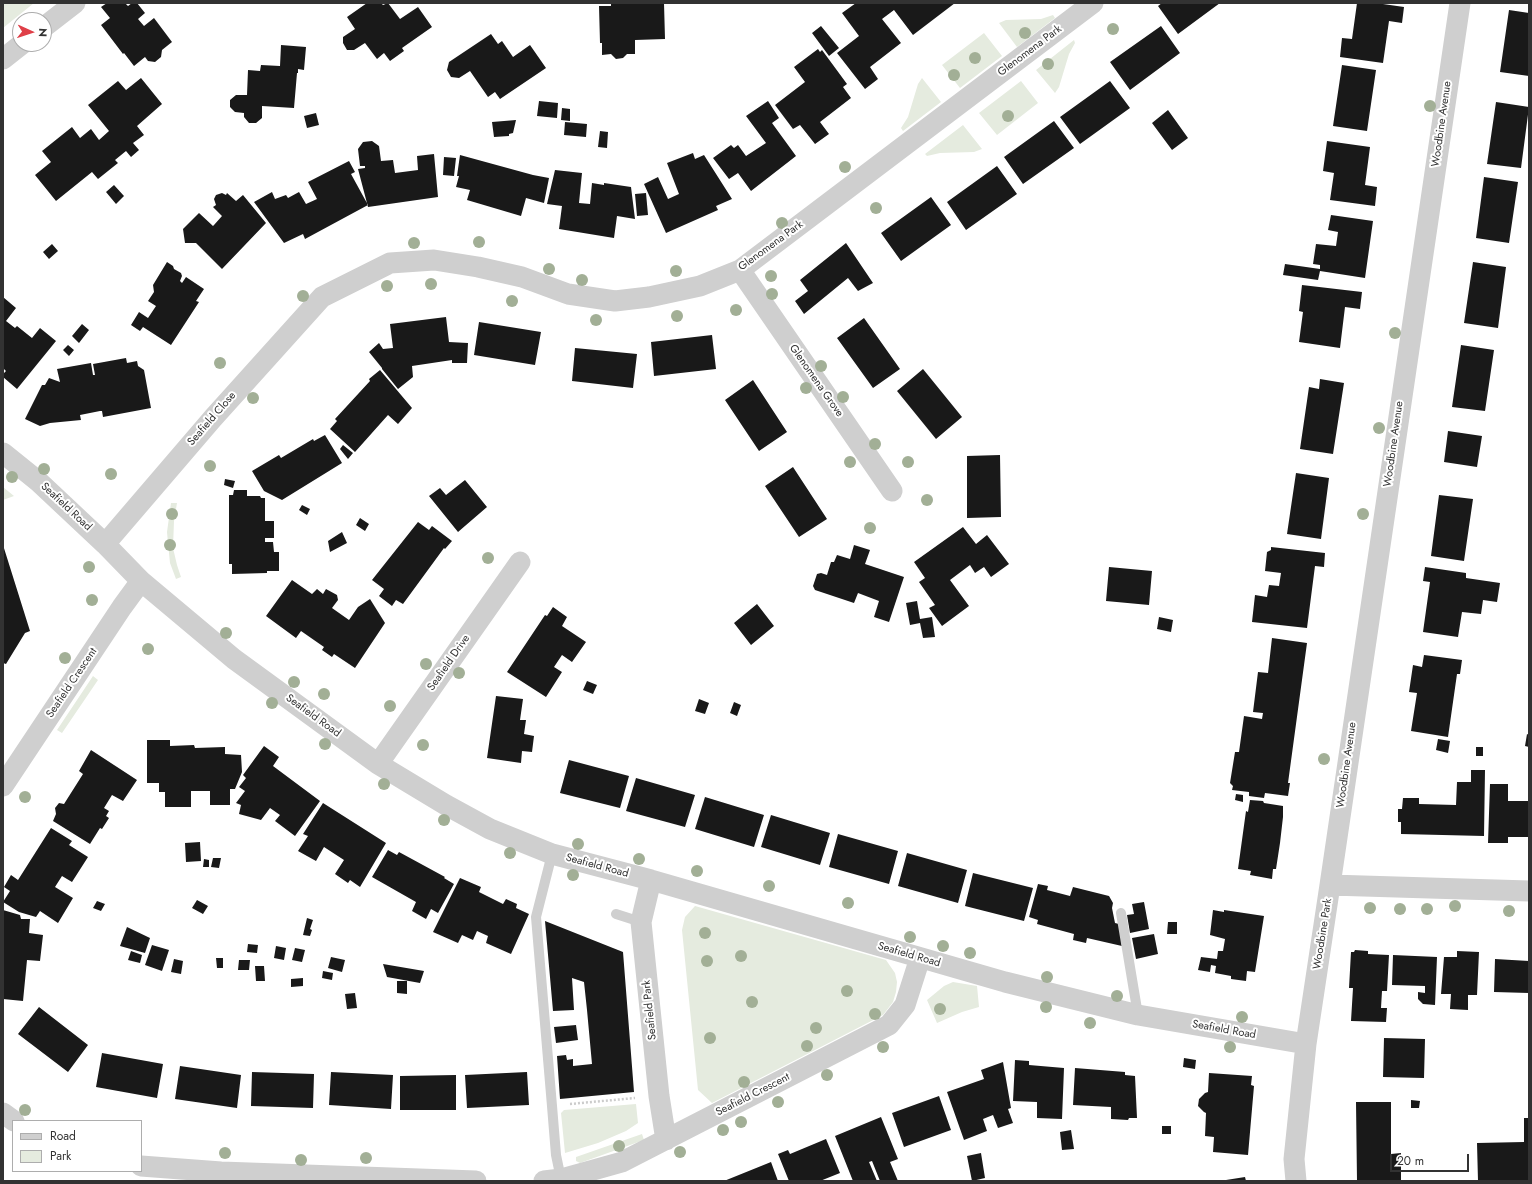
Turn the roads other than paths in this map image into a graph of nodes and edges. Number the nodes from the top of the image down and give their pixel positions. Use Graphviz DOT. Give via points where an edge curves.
graph roads {
  1 [pos="75,3"];
  2 [pos="1092,3"];
  3 [pos="1460,3"];
  4 [pos="52,21"];
  5 [pos="12,52"];
  6 [pos="3,59"];
  7 [pos="740,270"];
  8 [pos="322,297"];
  9 [pos="3,453"];
  10 [pos="892,491"];
  11 [pos="105,544"];
  12 [pos="520,562"];
  13 [pos="141,580"];
  14 [pos="378,764"];
  15 [pos="3,786"];
  16 [pos="552,854"];
  17 [pos="650,880"];
  18 [pos="1330,885"];
  19 [pos="1529,891"];
  20 [pos="1121,913"];
  21 [pos="616,914"];
  22 [pos="641,922"];
  23 [pos="920,958"];
  24 [pos="1138,1015"];
  25 [pos="1306,1044"];
  26 [pos="3,1113"];
  27 [pos="13,1120"];
  28 [pos="666,1140"];
  29 [pos="142,1166"];
  30 [pos="553,1180"];
  31 [pos="476,1181"];
  32 [pos="1296,1181"];
  1 -- 4 [label="street"];
  2 -- 7 [label="street, Glenomena Park"];
  3 -- 18 [label="street, Woodbine Avenue"];
  5 -- 6 [label="street"];
  7 -- 8 [label="street, Glenomena Park" via="700,286 615,301 568,294 522,277 434,260 390,263"];
  7 -- 10 [label="street, Glenomena Grove"];
  8 -- 11 [label="street, Seafield Close" via="213,418"];
  9 -- 11 [label="street, Seafield Road" via="39,482"];
  11 -- 13 [label="street, Seafield Road"];
  12 -- 14 [label="street, Seafield Drive"];
  13 -- 14 [label="street, Seafield Road" via="234,659"];
  13 -- 15 [label="street, Seafield Crescent"];
  14 -- 16 [label="street, Seafield Road" via="490,829"];
  16 -- 17 [label="street, Seafield Road"];
  16 -- 30 [label="lane" via="546,896 536,918 556,1155"];
  17 -- 22 [label="street, Seafield Park"];
  17 -- 23 [label="street, Seafield Road"];
  18 -- 19 [label="street, Woodbine Park"];
  18 -- 25 [label="street, Woodbine Park"];
  20 -- 24 [label="lane"];
  21 -- 22 [label="lane"];
  22 -- 28 [label="street, Seafield Park"];
  23 -- 24 [label="street, Seafield Road"];
  23 -- 28 [label="street, Seafield Crescent" via="905,1005 889,1025"];
  24 -- 25 [label="street, Seafield Road"];
  25 -- 32 [label="street, Woodbine Park" via="1294,1159"];
  26 -- 27 [label="street"];
  28 -- 30 [label="street, Seafield Crescent" via="622,1162"];
  29 -- 31 [label="street" via="221,1172"];
}
